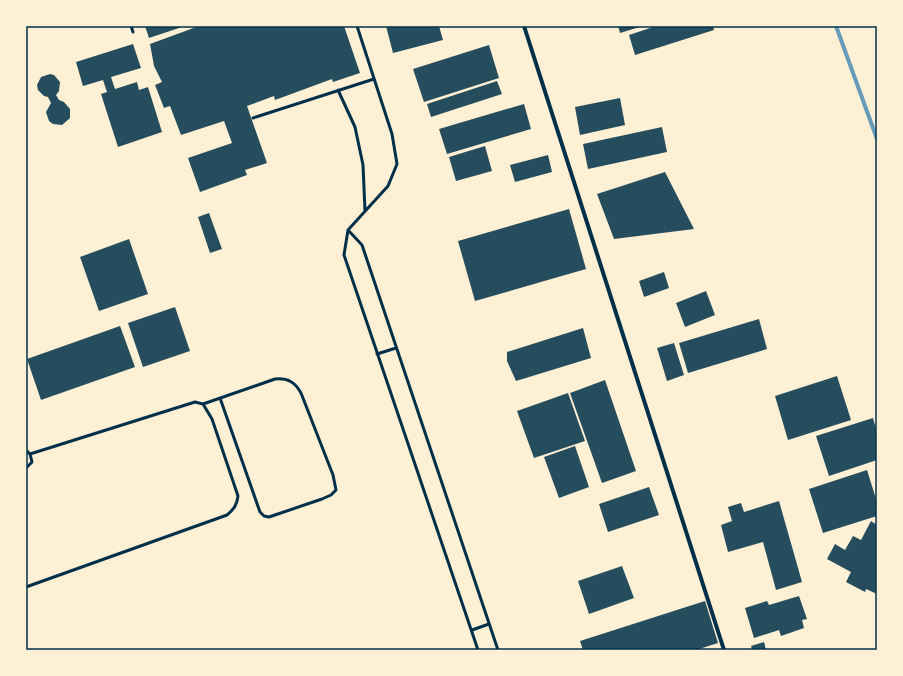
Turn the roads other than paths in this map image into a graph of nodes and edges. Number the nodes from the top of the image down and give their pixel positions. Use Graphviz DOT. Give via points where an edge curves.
graph roads {
  1 [pos="131,26"];
  2 [pos="358,26"];
  3 [pos="524,26"];
  4 [pos="133,32"];
  5 [pos="374,79"];
  6 [pos="338,90"];
  7 [pos="253,118"];
  8 [pos="365,211"];
  9 [pos="348,230"];
  10 [pos="396,348"];
  11 [pos="377,354"];
  12 [pos="220,398"];
  13 [pos="203,404"];
  14 [pos="26,450"];
  15 [pos="30,454"];
  16 [pos="26,468"];
  17 [pos="26,587"];
  18 [pos="489,624"];
  19 [pos="472,630"];
  20 [pos="478,650"];
  21 [pos="498,650"];
  22 [pos="724,650"];
  1 -- 4 [label="lane"];
  2 -- 5 [label="lane"];
  3 -- 22 [label="street"];
  5 -- 6 [label="lane"];
  5 -- 8 [label="lane" via="392,134 397,164 388,186"];
  6 -- 7 [label="lane"];
  6 -- 8 [label="lane" via="355,127 364,165"];
  8 -- 9 [label="lane"];
  9 -- 10 [label="lane" via="362,245"];
  9 -- 11 [label="lane" via="344,255"];
  10 -- 11 [label="lane"];
  10 -- 18 [label="lane"];
  11 -- 19 [label="lane"];
  12 -- 12 [label="lane" via="275,379 282,378 294,382 301,393 333,475 336,490 322,499 269,517 264,516 260,512"];
  12 -- 13 [label="lane"];
  13 -- 15 [label="lane" via="187,403"];
  13 -- 17 [label="lane" via="212,419 237,490 237,503 233,510 197,526"];
  14 -- 15 [label="lane"];
  15 -- 16 [label="lane" via="32,462"];
  18 -- 19 [label="lane"];
  18 -- 21 [label="lane"];
  19 -- 20 [label="lane"];
}
